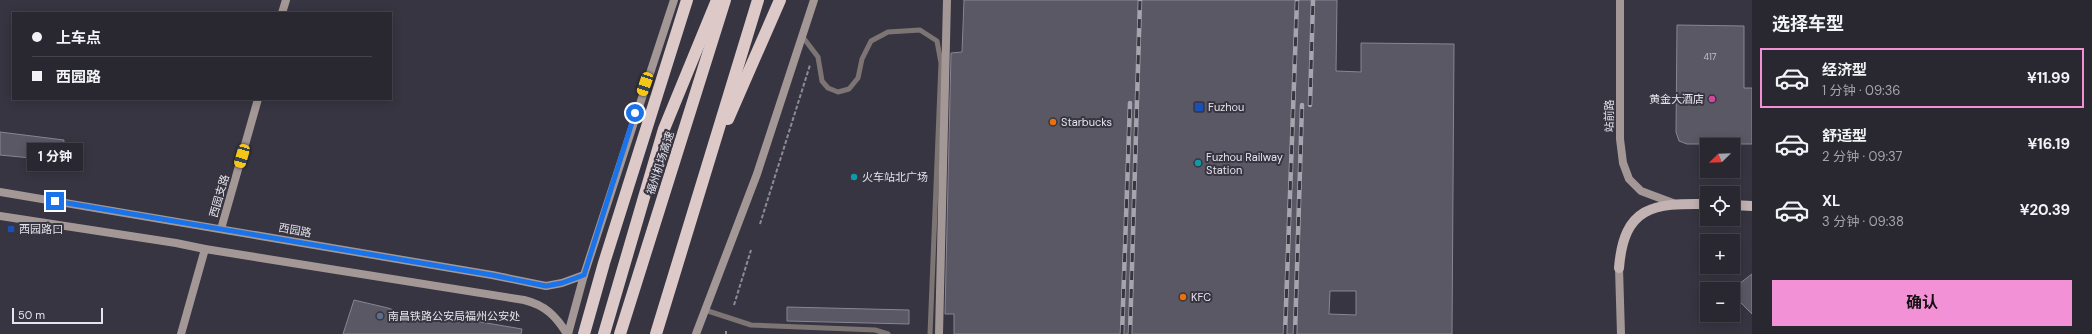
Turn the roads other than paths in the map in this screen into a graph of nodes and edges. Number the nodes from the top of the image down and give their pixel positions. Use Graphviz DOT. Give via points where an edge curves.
graph roads {
  1 [pos="286,0"];
  2 [pos="674,0"];
  3 [pos="687,0"];
  4 [pos="717,0"];
  5 [pos="725,0"];
  6 [pos="758,0"];
  7 [pos="780,0"];
  8 [pos="814,0"];
  9 [pos="947,0"];
  10 [pos="1620,0"];
  11 [pos="282,12"];
  12 [pos="802,36"];
  13 [pos="258,100"];
  14 [pos="706,171"];
  15 [pos="0,192"];
  16 [pos="1673,203"];
  17 [pos="1700,204"];
  18 [pos="1740,205"];
  19 [pos="1752,206"];
  20 [pos="0,216"];
  21 [pos="221,229"];
  22 [pos="205,249"];
  23 [pos="1619,268"];
  24 [pos="584,275"];
  25 [pos="705,310"];
  26 [pos="181,334"];
  27 [pos="568,334"];
  28 [pos="584,334"];
  29 [pos="604,334"];
  30 [pos="620,334"];
  31 [pos="656,334"];
  32 [pos="696,334"];
  33 [pos="888,334"];
  34 [pos="930,334"];
  35 [pos="939,334"];
  36 [pos="1621,334"];
  1 -- 11 [label="main road"];
  2 -- 24 [label="main road"];
  3 -- 28 [label="highway"];
  4 -- 29 [label="highway" via="664,129"];
  5 -- 30 [label="highway, 福州机场高速"];
  6 -- 14 [label="highway"];
  7 -- 14 [label="highway"];
  8 -- 12 [label="main road"];
  9 -- 35 [label="main road"];
  10 -- 16 [label="main road, 站前路" via="1620,139 1623,163 1629,179 1641,191"];
  12 -- 25 [label="main road" via="757,174"];
  12 -- 34 [label="lane" via="818,57 822,81 828,88 838,92 849,88 858,78 862,59 871,41 888,32 920,30 937,41 941,63"];
  13 -- 21 [label="main road, 西园支路"];
  14 -- 31 [label="highway"];
  15 -- 21 [label="main road, 西园路"];
  16 -- 17 [label="main road"];
  16 -- 23 [label="main road" via="1647,210 1634,222 1623,240"];
  18 -- 19 [label="main road"];
  20 -- 22 [label="main road"];
  21 -- 24 [label="main road, 西园路" via="492,275 542,286 556,285"];
  22 -- 26 [label="main road"];
  22 -- 27 [label="main road" via="530,302 551,313"];
  23 -- 36 [label="main road"];
  24 -- 27 [label="main road"];
  25 -- 32 [label="main road"];
  25 -- 33 [label="lane" via="751,325 875,330"];
}
